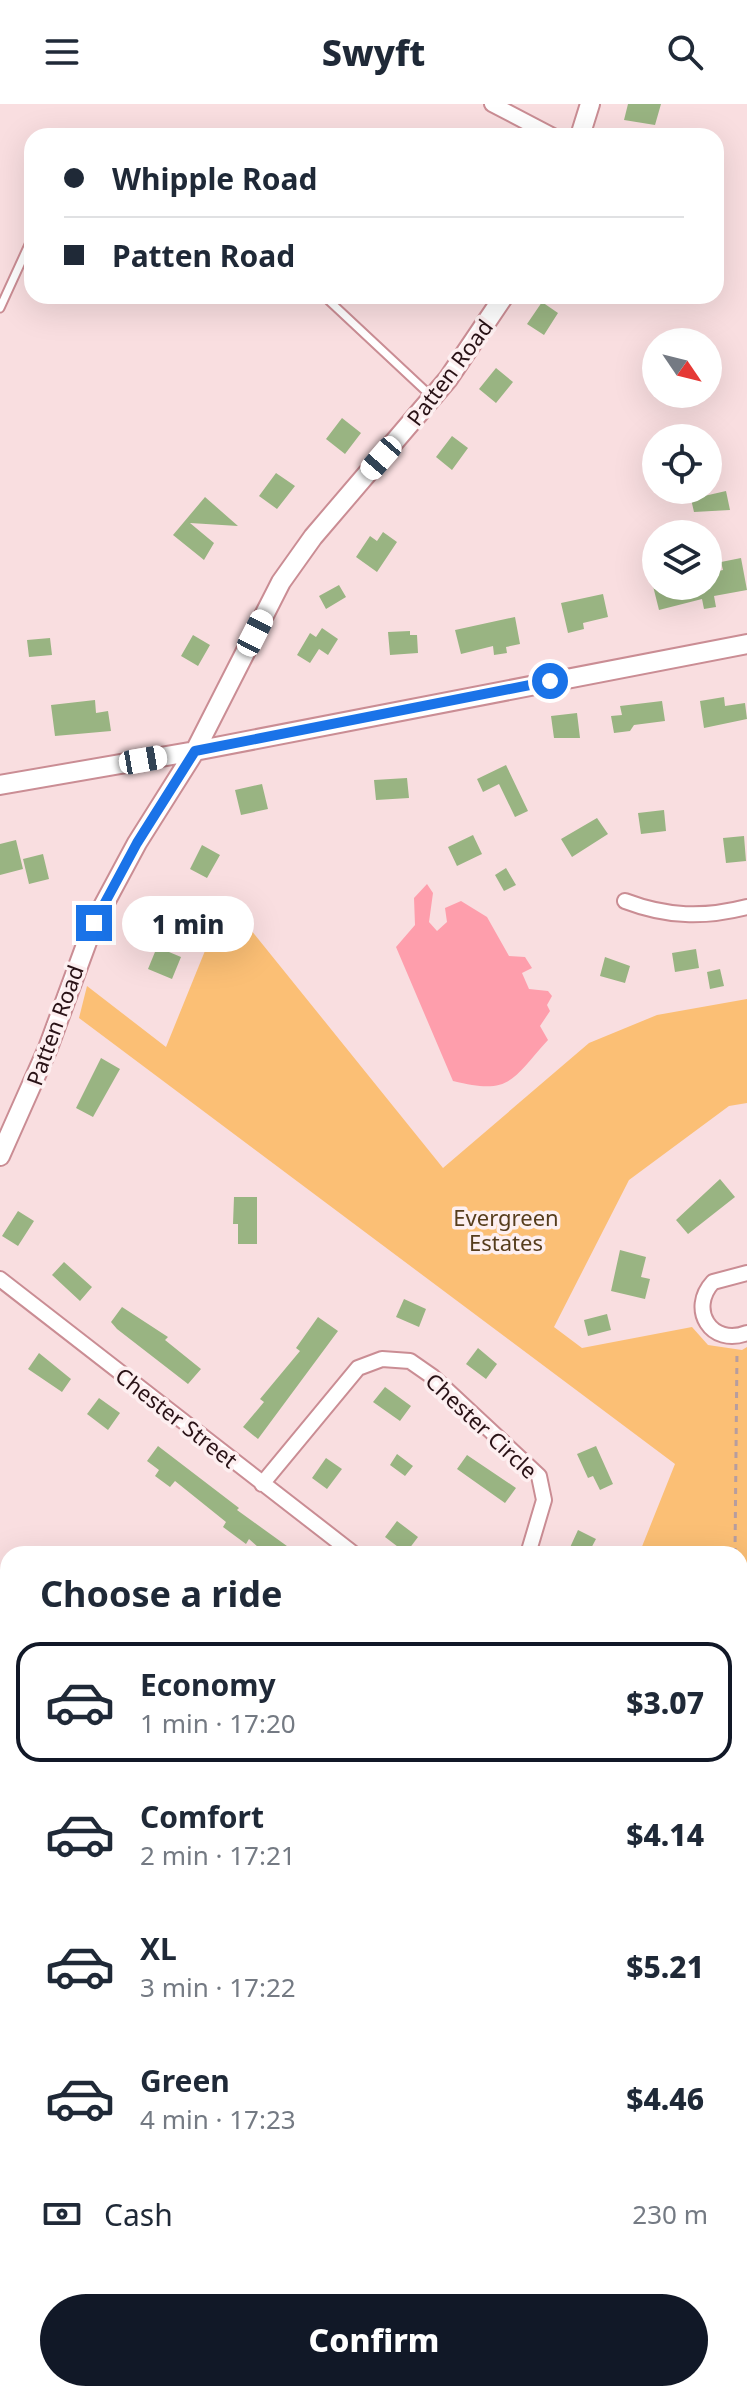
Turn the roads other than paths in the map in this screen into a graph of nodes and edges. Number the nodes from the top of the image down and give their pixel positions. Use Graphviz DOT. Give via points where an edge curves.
graph roads {
  1 [pos="492,104"];
  2 [pos="590,104"];
  3 [pos="538,128"];
  4 [pos="582,128"];
  5 [pos="24,256"];
  6 [pos="332,304"];
  7 [pos="499,304"];
  8 [pos="0,308"];
  9 [pos="432,398"];
  10 [pos="747,644"];
  11 [pos="195,751"];
  12 [pos="0,785"];
  13 [pos="625,901"];
  14 [pos="747,907"];
  15 [pos="0,1156"];
  16 [pos="747,1273"];
  17 [pos="0,1279"];
  18 [pos="742,1335"];
  19 [pos="262,1484"];
  20 [pos="343,1546"];
  21 [pos="530,1546"];
  1 -- 3 [label="street"];
  2 -- 4 [label="street"];
  5 -- 8 [label="lane"];
  6 -- 9 [label="lane"];
  7 -- 9 [label="street, Patten Road"];
  9 -- 11 [label="street, Patten Road" via="296,559"];
  10 -- 11 [label="street"];
  11 -- 12 [label="street"];
  11 -- 15 [label="street, Patten Road" via="94,923 44,1059"];
  13 -- 14 [label="street" via="679,916"];
  16 -- 18 [label="street" via="713,1282 702,1299 709,1328 717,1334"];
  17 -- 19 [label="street, Chester Street"];
  19 -- 20 [label="street, Chester Street"];
  19 -- 21 [label="street, Chester Circle" via="358,1368 382,1359 410,1361 539,1476 544,1500"];
}
